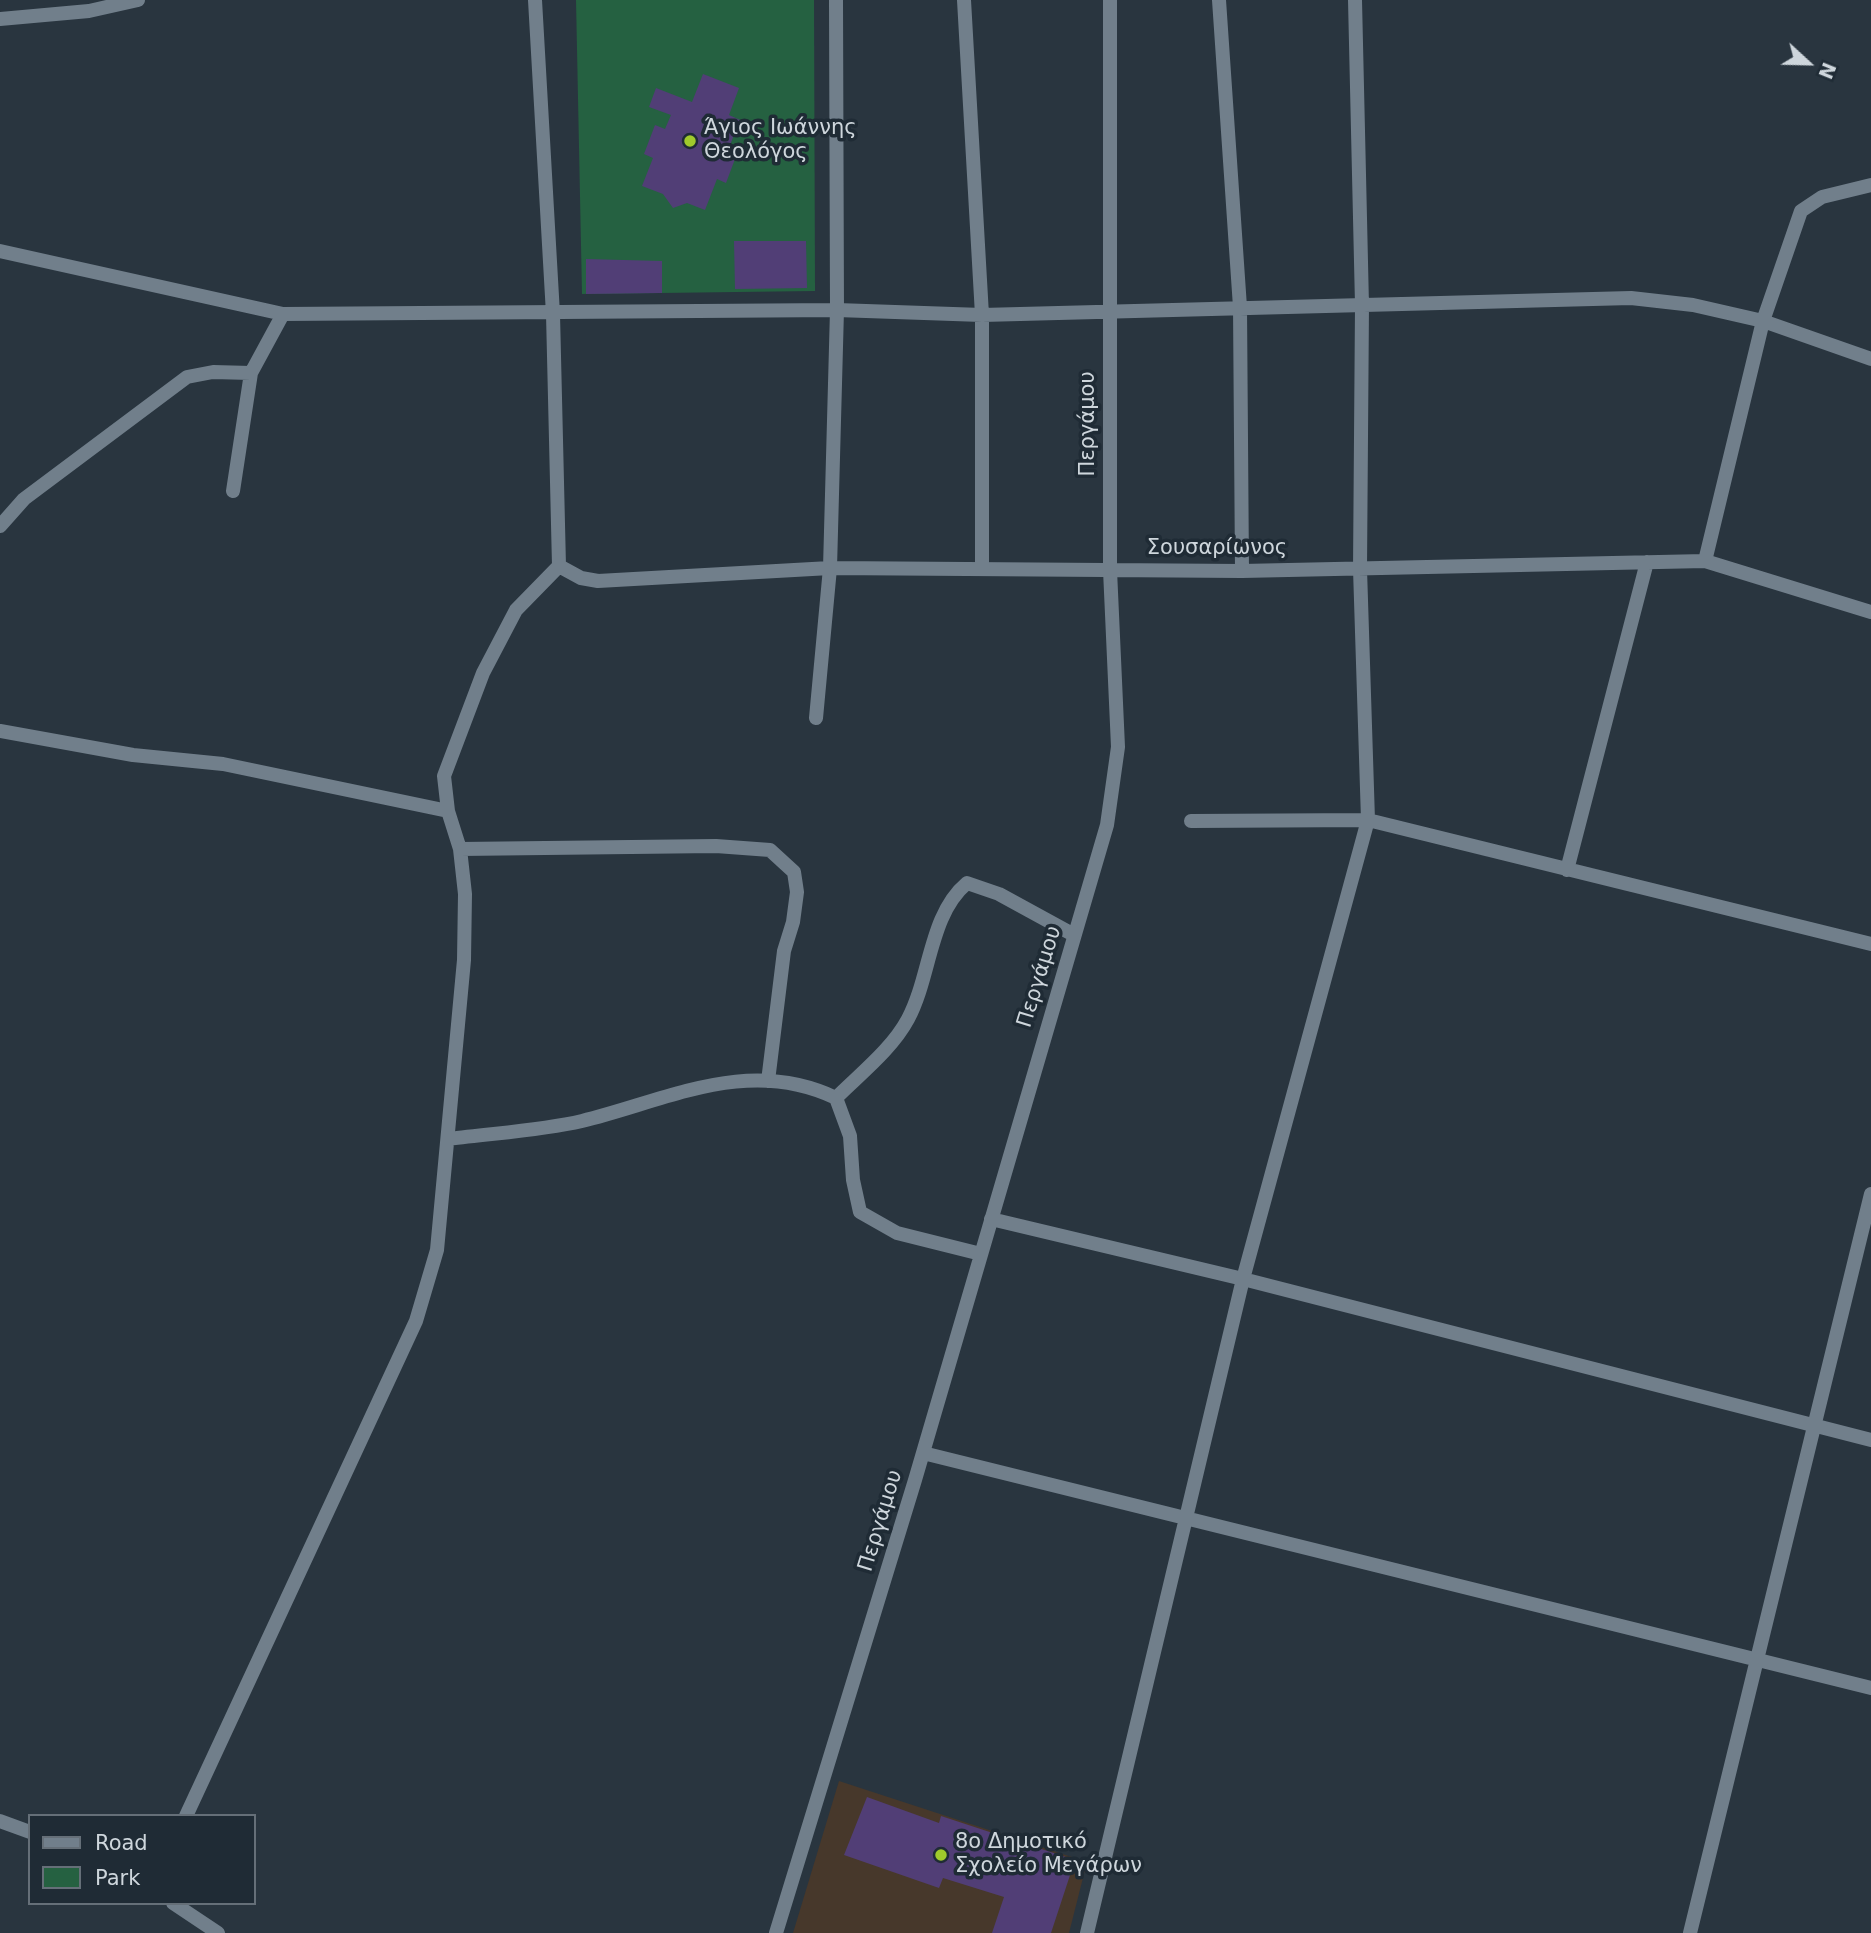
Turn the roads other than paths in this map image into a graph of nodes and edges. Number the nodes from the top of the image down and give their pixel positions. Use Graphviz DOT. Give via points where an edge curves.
graph roads {
  1 [pos="138,0"];
  2 [pos="535,0"];
  3 [pos="836,0"];
  4 [pos="964,0"];
  5 [pos="1110,0"];
  6 [pos="1219,0"];
  7 [pos="1355,0"];
  8 [pos="0,19"];
  9 [pos="1871,184"];
  10 [pos="0,251"];
  11 [pos="1362,305"];
  12 [pos="1240,307"];
  13 [pos="837,310"];
  14 [pos="1110,310"];
  15 [pos="283,314"];
  16 [pos="553,314"];
  17 [pos="982,315"];
  18 [pos="1763,321"];
  19 [pos="1871,359"];
  20 [pos="251,373"];
  21 [pos="233,491"];
  22 [pos="0,526"];
  23 [pos="1705,561"];
  24 [pos="1647,562"];
  25 [pos="559,566"];
  26 [pos="830,568"];
  27 [pos="982,569"];
  28 [pos="1360,569"];
  29 [pos="1110,570"];
  30 [pos="1242,571"];
  31 [pos="1871,612"];
  32 [pos="816,718"];
  33 [pos="0,731"];
  34 [pos="448,811"];
  35 [pos="1368,820"];
  36 [pos="1191,821"];
  37 [pos="460,849"];
  38 [pos="1567,870"];
  39 [pos="1074,935"];
  40 [pos="1871,944"];
  41 [pos="768,1081"];
  42 [pos="836,1098"];
  43 [pos="449,1139"];
  44 [pos="1871,1194"];
  45 [pos="991,1219"];
  46 [pos="981,1254"];
  47 [pos="1243,1279"];
  48 [pos="1814,1426"];
  49 [pos="1871,1440"];
  50 [pos="923,1453"];
  51 [pos="1184,1518"];
  52 [pos="1755,1659"];
  53 [pos="1871,1688"];
  54 [pos="187,1814"];
  55 [pos="0,1821"];
  56 [pos="28,1831"];
  57 [pos="176,1905"];
  58 [pos="218,1933"];
  59 [pos="776,1933"];
  60 [pos="1087,1933"];
  61 [pos="1690,1933"];
  1 -- 8 [label="street" via="89,11"];
  2 -- 16 [label="street"];
  3 -- 13 [label="street"];
  4 -- 17 [label="street"];
  5 -- 14 [label="street, Περγάμου"];
  6 -- 12 [label="street"];
  7 -- 11 [label="street"];
  9 -- 18 [label="street" via="1822,197 1801,211"];
  10 -- 15 [label="street"];
  11 -- 12 [label="street"];
  11 -- 18 [label="street" via="1632,298 1693,305"];
  11 -- 28 [label="street"];
  12 -- 14 [label="street"];
  12 -- 30 [label="street"];
  13 -- 16 [label="street"];
  13 -- 17 [label="street"];
  13 -- 26 [label="street"];
  14 -- 17 [label="street"];
  14 -- 29 [label="street, Περγάμου"];
  15 -- 16 [label="street"];
  15 -- 20 [label="street"];
  16 -- 25 [label="street"];
  17 -- 27 [label="street"];
  18 -- 19 [label="street"];
  18 -- 23 [label="street"];
  20 -- 21 [label="street"];
  20 -- 22 [label="street" via="187,377 23,499"];
  23 -- 24 [label="street, Σουσαρίωνος"];
  23 -- 31 [label="street, Σουσαρίωνος"];
  24 -- 28 [label="street, Σουσαρίωνος"];
  24 -- 38 [label="street"];
  25 -- 26 [label="street, Σουσαρίωνος" via="598,581"];
  25 -- 34 [label="street" via="516,610 483,673 444,776"];
  26 -- 27 [label="street, Σουσαρίωνος"];
  26 -- 32 [label="street"];
  27 -- 29 [label="street, Σουσαρίωνος"];
  28 -- 30 [label="street, Σουσαρίωνος"];
  28 -- 35 [label="street"];
  29 -- 30 [label="street, Σουσαρίωνος"];
  29 -- 39 [label="street, Περγάμου" via="1118,747 1107,825"];
  33 -- 34 [label="street" via="133,755 223,764"];
  34 -- 37 [label="street"];
  35 -- 36 [label="street"];
  35 -- 38 [label="street"];
  35 -- 47 [label="street"];
  37 -- 41 [label="street" via="716,846 771,850 794,872 797,892 784,951"];
  37 -- 43 [label="street" via="464,960"];
  38 -- 40 [label="street"];
  39 -- 42 [label="street" via="978,884 967,883 952,896 907,1022"];
  39 -- 45 [label="street, Περγάμου"];
  41 -- 42 [label="street" via="809,1085"];
  41 -- 43 [label="street" via="694,1087 581,1121"];
  42 -- 46 [label="street" via="849,1136 860,1212 897,1233"];
  43 -- 54 [label="street" via="437,1250 426,1296"];
  44 -- 48 [label="street"];
  45 -- 46 [label="street, Περγάμου"];
  45 -- 47 [label="street"];
  46 -- 50 [label="street, Περγάμου"];
  47 -- 48 [label="street"];
  47 -- 51 [label="street"];
  48 -- 49 [label="street"];
  48 -- 52 [label="street"];
  50 -- 51 [label="street"];
  50 -- 59 [label="street, Περγάμου"];
  51 -- 52 [label="street"];
  51 -- 60 [label="street"];
  52 -- 53 [label="street"];
  52 -- 61 [label="street"];
  55 -- 56 [label="street"];
  57 -- 58 [label="street"];
}
